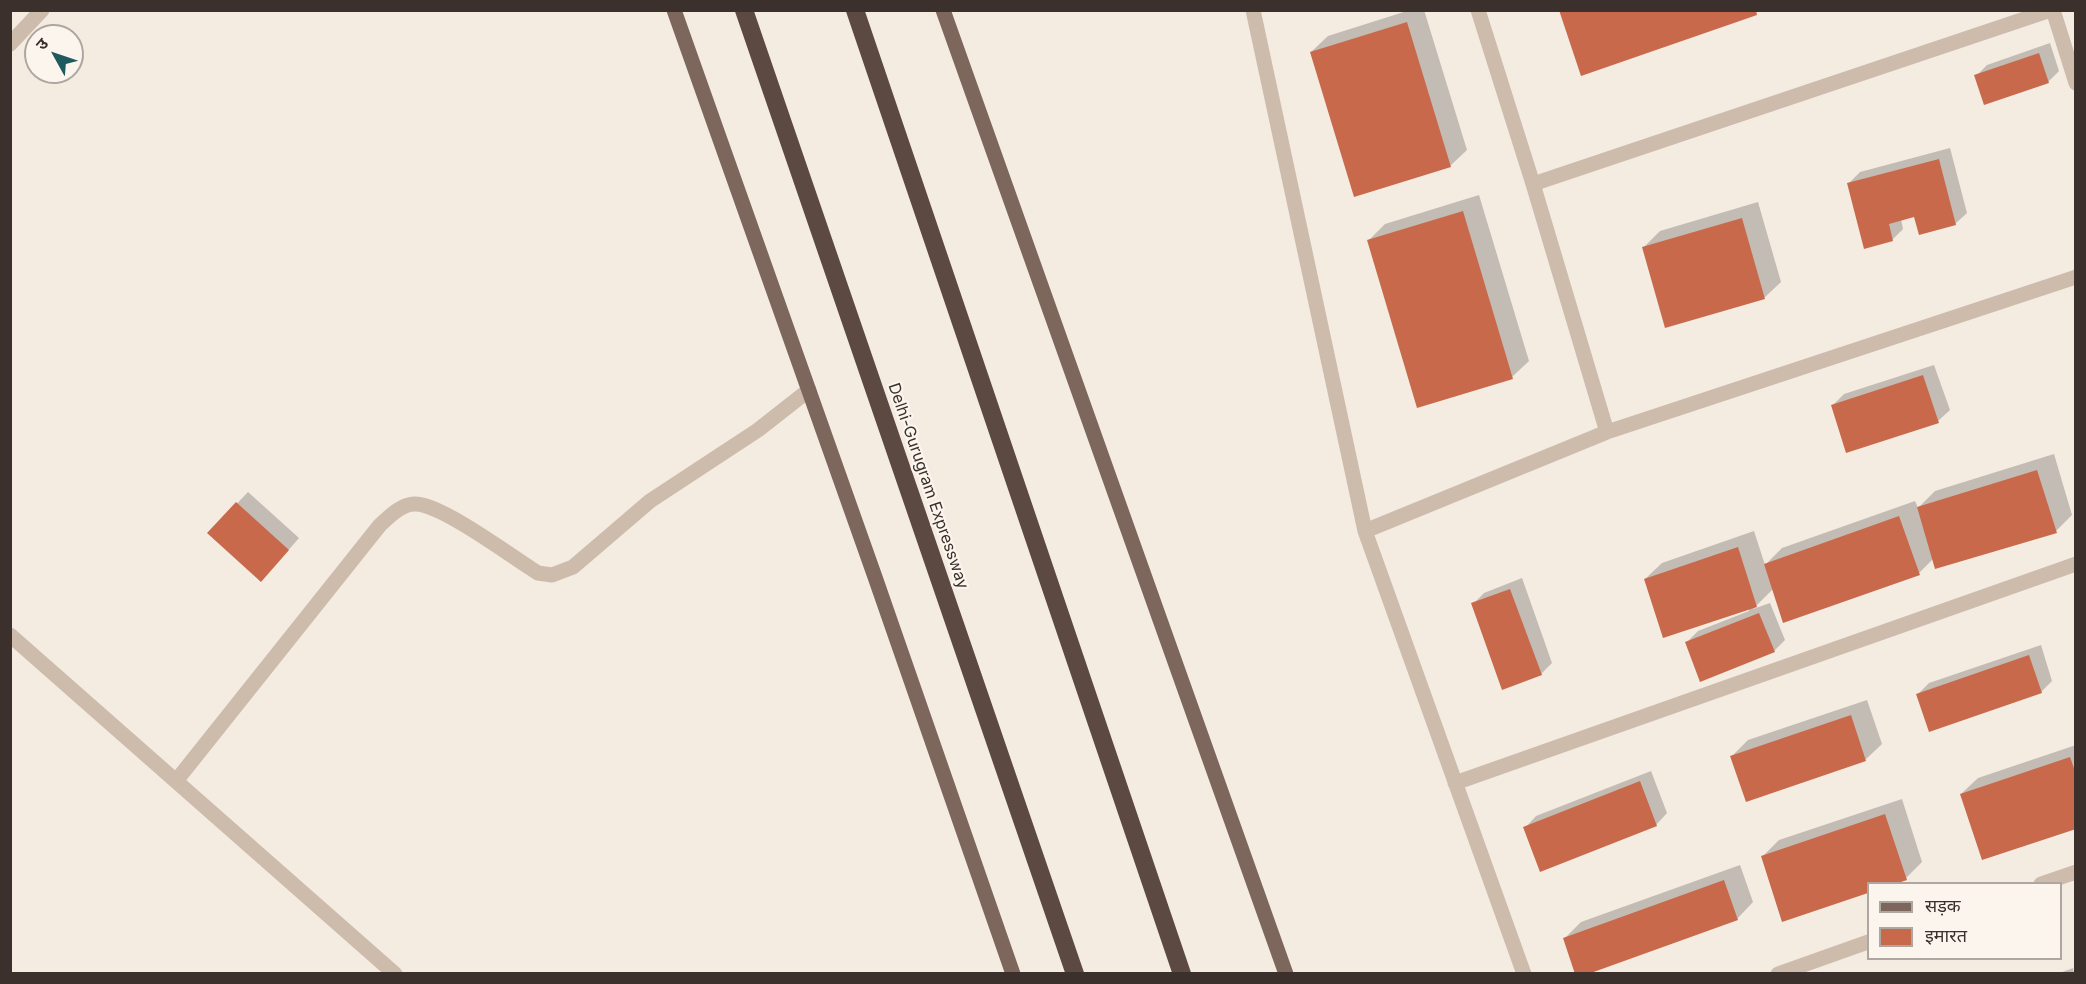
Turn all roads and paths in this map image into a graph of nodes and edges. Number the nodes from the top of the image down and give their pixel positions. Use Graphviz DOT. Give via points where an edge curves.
graph roads {
  1 [pos="42,10"];
  2 [pos="674,10"];
  3 [pos="744,10"];
  4 [pos="855,10"];
  5 [pos="943,10"];
  6 [pos="1478,10"];
  7 [pos="2052,10"];
  8 [pos="1257,12"];
  9 [pos="10,44"];
  10 [pos="2076,83"];
  11 [pos="1533,184"];
  12 [pos="2076,277"];
  13 [pos="809,390"];
  14 [pos="1607,432"];
  15 [pos="1365,531"];
  16 [pos="2076,564"];
  17 [pos="10,635"];
  18 [pos="176,781"];
  19 [pos="1455,783"];
  20 [pos="2076,872"];
  21 [pos="2047,882"];
  22 [pos="1867,943"];
  23 [pos="395,974"];
  24 [pos="1013,974"];
  25 [pos="1075,974"];
  26 [pos="1182,974"];
  27 [pos="1286,974"];
  28 [pos="1524,974"];
  29 [pos="1778,974"];
  1 -- 9 [label="street"];
  2 -- 13 [label="main road"];
  3 -- 25 [label="highway, Delhi-Gurugram Expressway"];
  4 -- 26 [label="highway"];
  5 -- 27 [label="main road"];
  6 -- 11 [label="street"];
  7 -- 10 [label="street"];
  7 -- 11 [label="street"];
  8 -- 15 [label="street"];
  11 -- 14 [label="street"];
  12 -- 14 [label="street"];
  13 -- 18 [label="street" via="758,430 650,501 573,567 552,575 538,573 439,510 414,504 396,511 380,525"];
  13 -- 24 [label="main road"];
  14 -- 15 [label="street"];
  15 -- 19 [label="street"];
  16 -- 19 [label="street"];
  17 -- 18 [label="street"];
  18 -- 23 [label="street"];
  19 -- 28 [label="street"];
  20 -- 21 [label="street"];
  22 -- 29 [label="street"];
}
